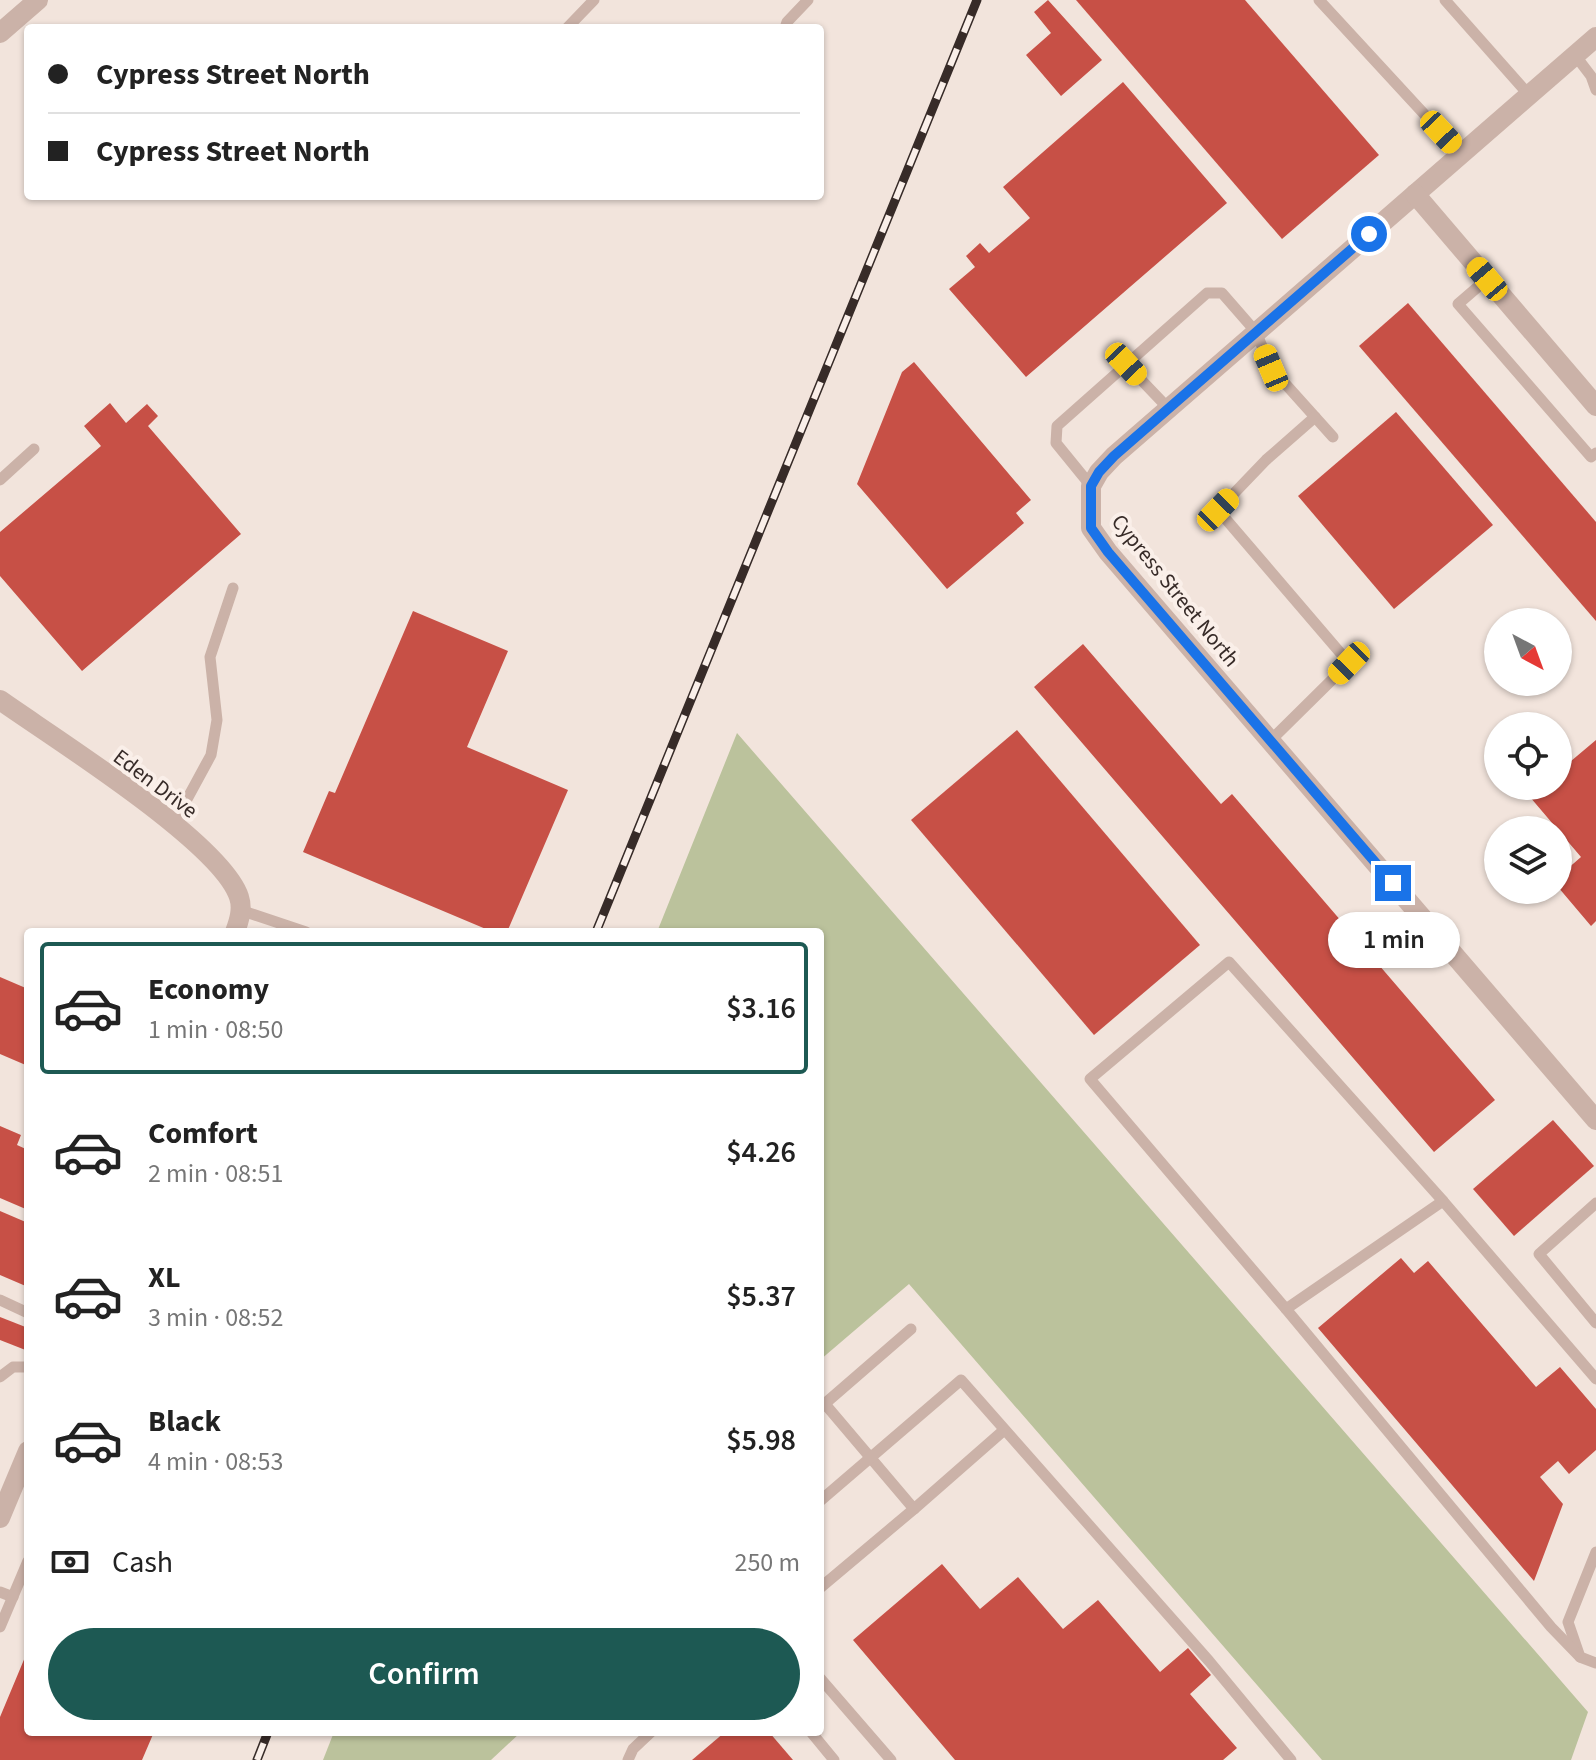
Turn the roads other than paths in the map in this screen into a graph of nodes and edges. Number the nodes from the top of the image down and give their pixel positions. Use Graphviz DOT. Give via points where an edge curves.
graph roads {
  1 [pos="38,0"];
  2 [pos="594,0"];
  3 [pos="808,0"];
  4 [pos="1319,0"];
  5 [pos="1445,0"];
  6 [pos="571,24"];
  7 [pos="786,24"];
  8 [pos="0,33"];
  9 [pos="1596,37"];
  10 [pos="1575,55"];
  11 [pos="1596,90"];
  12 [pos="1529,95"];
  13 [pos="1461,154"];
  14 [pos="1415,194"];
  15 [pos="1487,279"];
  16 [pos="1256,332"];
  17 [pos="1126,364"];
  18 [pos="1596,406"];
  19 [pos="1168,408"];
  20 [pos="1315,417"];
  21 [pos="1333,437"];
  22 [pos="34,449"];
  23 [pos="1594,457"];
  24 [pos="0,480"];
  25 [pos="1091,486"];
  26 [pos="233,588"];
  27 [pos="0,700"];
  28 [pos="1270,741"];
  29 [pos="173,825"];
  30 [pos="240,910"];
  31 [pos="236,928"];
  32 [pos="294,928"];
  33 [pos="1596,1120"];
  34 [pos="1443,1201"];
  35 [pos="1596,1203"];
  36 [pos="0,1300"];
  37 [pos="1286,1309"];
  38 [pos="24,1311"];
  39 [pos="1596,1323"];
  40 [pos="911,1329"];
  41 [pos="24,1367"];
  42 [pos="0,1377"];
  43 [pos="1596,1379"];
  44 [pos="824,1404"];
  45 [pos="824,1408"];
  46 [pos="1003,1431"];
  47 [pos="24,1459"];
  48 [pos="870,1459"];
  49 [pos="4,1496"];
  50 [pos="824,1498"];
  51 [pos="914,1509"];
  52 [pos="0,1518"];
  53 [pos="1596,1552"];
  54 [pos="24,1571"];
  55 [pos="824,1585"];
  56 [pos="0,1592"];
  57 [pos="13,1597"];
  58 [pos="0,1627"];
  59 [pos="1580,1657"];
  60 [pos="1596,1663"];
  61 [pos="824,1683"];
  62 [pos="647,1736"];
  63 [pos="814,1736"];
  64 [pos="628,1760"];
  65 [pos="834,1760"];
  66 [pos="891,1760"];
  67 [pos="1291,1760"];
  1 -- 8 [label="street"];
  2 -- 6 [label="lane"];
  3 -- 7 [label="lane"];
  4 -- 13 [label="lane"];
  5 -- 12 [label="lane"];
  9 -- 10 [label="street"];
  10 -- 11 [label="lane"];
  10 -- 12 [label="street"];
  12 -- 13 [label="street"];
  13 -- 14 [label="street"];
  14 -- 15 [label="street"];
  14 -- 16 [label="street"];
  15 -- 18 [label="street"];
  15 -- 23 [label="lane" via="1458,304"];
  16 -- 17 [label="lane" via="1222,293 1207,293"];
  16 -- 19 [label="street"];
  16 -- 20 [label="lane" via="1271,368"];
  17 -- 19 [label="lane"];
  17 -- 25 [label="lane" via="1057,426 1056,443"];
  19 -- 25 [label="street" via="1114,456"];
  20 -- 21 [label="lane"];
  20 -- 28 [label="lane" via="1218,510 1349,663"];
  22 -- 24 [label="lane"];
  25 -- 28 [label="street, Cypress Street North" via="1091,528"];
  26 -- 29 [label="lane" via="210,657 217,720 211,755"];
  27 -- 29 [label="street, Eden Drive"];
  28 -- 33 [label="street, Cypress Street North"];
  29 -- 30 [label="street, Eden Drive" via="207,852 230,880"];
  30 -- 31 [label="street"];
  30 -- 32 [label="lane"];
  34 -- 37 [label="lane"];
  34 -- 37 [label="lane" via="1229,962 1090,1079"];
  34 -- 43 [label="lane"];
  35 -- 39 [label="lane" via="1539,1254"];
  36 -- 38 [label="lane"];
  37 -- 59 [label="lane"];
  40 -- 44 [label="lane"];
  41 -- 42 [label="lane" via="13,1367"];
  45 -- 48 [label="lane"];
  46 -- 48 [label="lane" via="961,1380"];
  46 -- 51 [label="lane"];
  46 -- 67 [label="lane"];
  47 -- 49 [label="street"];
  48 -- 50 [label="lane"];
  48 -- 51 [label="lane"];
  49 -- 52 [label="street"];
  51 -- 55 [label="lane"];
  53 -- 59 [label="lane" via="1568,1622"];
  54 -- 57 [label="lane"];
  56 -- 57 [label="lane"];
  57 -- 58 [label="lane"];
  59 -- 60 [label="lane"];
  61 -- 66 [label="lane"];
  62 -- 64 [label="lane"];
  63 -- 65 [label="lane"];
}
